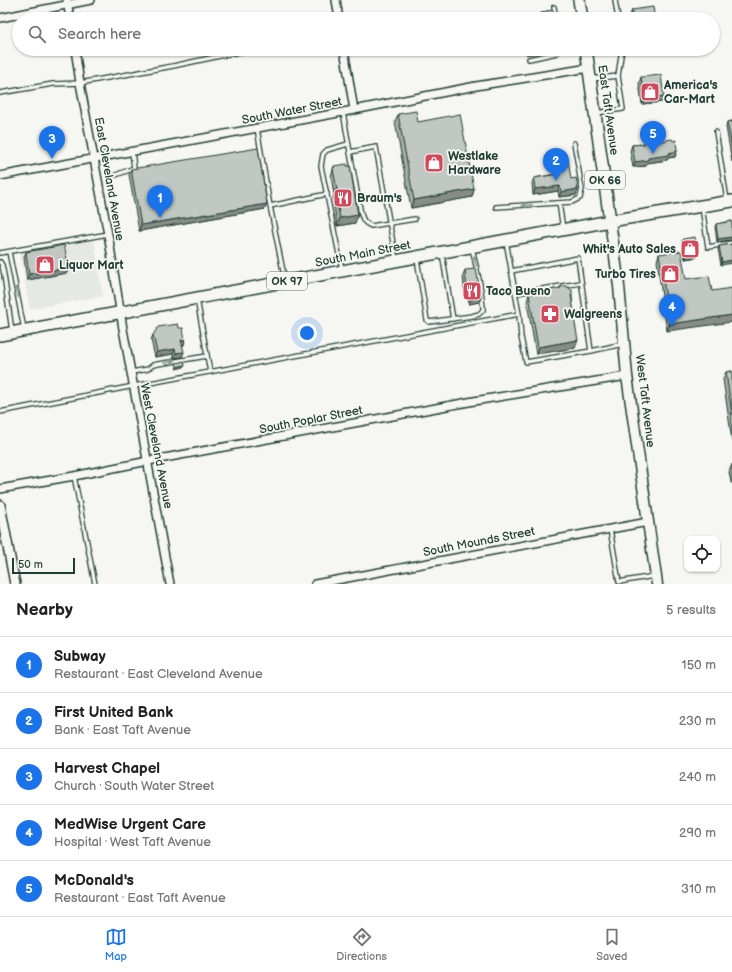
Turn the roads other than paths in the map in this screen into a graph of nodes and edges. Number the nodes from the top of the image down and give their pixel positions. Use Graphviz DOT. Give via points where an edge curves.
graph roads {
  1 [pos="91,0"];
  2 [pos="336,0"];
  3 [pos="579,0"];
  4 [pos="615,0"];
  5 [pos="68,2"];
  6 [pos="554,7"];
  7 [pos="26,12"];
  8 [pos="69,12"];
  9 [pos="339,12"];
  10 [pos="555,12"];
  11 [pos="581,12"];
  12 [pos="617,12"];
  13 [pos="12,15"];
  14 [pos="0,18"];
  15 [pos="76,56"];
  16 [pos="220,56"];
  17 [pos="345,56"];
  18 [pos="544,56"];
  19 [pos="587,56"];
  20 [pos="621,56"];
  21 [pos="530,59"];
  22 [pos="589,68"];
  23 [pos="618,76"];
  24 [pos="590,79"];
  25 [pos="80,83"];
  26 [pos="0,94"];
  27 [pos="354,110"];
  28 [pos="343,112"];
  29 [pos="595,114"];
  30 [pos="257,128"];
  31 [pos="716,132"];
  32 [pos="574,143"];
  33 [pos="348,144"];
  34 [pos="132,152"];
  35 [pos="350,152"];
  36 [pos="94,159"];
  37 [pos="116,175"];
  38 [pos="0,176"];
  39 [pos="327,194"];
  40 [pos="559,202"];
  41 [pos="730,202"];
  42 [pos="270,206"];
  43 [pos="702,206"];
  44 [pos="496,207"];
  45 [pos="416,219"];
  46 [pos="610,221"];
  47 [pos="390,223"];
  48 [pos="563,230"];
  49 [pos="108,234"];
  50 [pos="506,240"];
  51 [pos="732,242"];
  52 [pos="472,247"];
  53 [pos="9,252"];
  54 [pos="0,253"];
  55 [pos="442,253"];
  56 [pos="417,257"];
  57 [pos="396,261"];
  58 [pos="0,262"];
  59 [pos="342,271"];
  60 [pos="511,271"];
  61 [pos="286,282"];
  62 [pos="581,283"];
  63 [pos="516,293"];
  64 [pos="197,298"];
  65 [pos="120,312"];
  66 [pos="519,314"];
  67 [pos="454,319"];
  68 [pos="24,330"];
  69 [pos="12,332"];
  70 [pos="0,335"];
  71 [pos="625,347"];
  72 [pos="591,351"];
  73 [pos="207,356"];
  74 [pos="132,372"];
  75 [pos="210,372"];
  76 [pos="627,376"];
  77 [pos="134,386"];
  78 [pos="0,412"];
  79 [pos="148,461"];
  80 [pos="74,476"];
  81 [pos="0,489"];
  82 [pos="0,505"];
  83 [pos="648,522"];
  84 [pos="610,529"];
  85 [pos="656,580"];
  86 [pos="15,584"];
  87 [pos="95,584"];
  88 [pos="170,584"];
  89 [pos="315,584"];
  1 -- 5 [label="street"];
  2 -- 9 [label="street"];
  3 -- 11 [label="main road"];
  4 -- 12 [label="lane"];
  5 -- 7 [label="street"];
  5 -- 8 [label="street"];
  6 -- 10 [label="lane"];
  13 -- 14 [label="street"];
  15 -- 25 [label="street, East Cleveland Avenue"];
  16 -- 25 [label="lane"];
  17 -- 27 [label="street"];
  18 -- 21 [label="lane"];
  19 -- 22 [label="main road, East Taft Avenue / OK 66"];
  20 -- 23 [label="lane"];
  22 -- 24 [label="main road, East Taft Avenue / OK 66"];
  22 -- 27 [label="street, South Water Street" via="476,86"];
  23 -- 24 [label="lane"];
  23 -- 29 [label="lane" via="623,110"];
  24 -- 29 [label="main road, East Taft Avenue / OK 66"];
  25 -- 26 [label="lane" via="53,84"];
  25 -- 36 [label="street, East Cleveland Avenue"];
  27 -- 28 [label="street, South Water Street"];
  28 -- 30 [label="street, South Water Street"];
  28 -- 33 [label="lane"];
  29 -- 46 [label="main road, East Taft Avenue / OK 66"];
  30 -- 34 [label="street, South Water Street"];
  30 -- 42 [label="lane"];
  31 -- 41 [label="lane"];
  32 -- 40 [label="lane" via="582,189 580,198 572,202"];
  33 -- 35 [label="lane"];
  33 -- 39 [label="lane" via="327,150 323,154 321,166"];
  34 -- 36 [label="street, South Water Street"];
  34 -- 37 [label="lane" via="134,168"];
  35 -- 47 [label="lane" via="363,220 371,226"];
  35 -- 47 [label="lane" via="376,147"];
  36 -- 38 [label="street, South Water Street"];
  36 -- 49 [label="street, East Cleveland Avenue"];
  39 -- 42 [label="lane"];
  39 -- 59 [label="lane"];
  40 -- 44 [label="lane, one-way"];
  40 -- 48 [label="lane"];
  41 -- 43 [label="main road, South Main Street"];
  42 -- 61 [label="lane"];
  43 -- 46 [label="main road, South Main Street"];
  43 -- 51 [label="lane" via="708,247"];
  45 -- 47 [label="lane"];
  46 -- 48 [label="main road, South Main Street / OK 97"];
  46 -- 71 [label="main road, West Taft Avenue / OK 66"];
  47 -- 57 [label="lane"];
  48 -- 50 [label="main road, South Main Street / OK 97"];
  49 -- 53 [label="lane"];
  49 -- 65 [label="street, East Cleveland Avenue"];
  50 -- 52 [label="main road, South Main Street / OK 97"];
  50 -- 60 [label="lane"];
  52 -- 55 [label="main road, South Main Street / OK 97"];
  67 -- 52 [label="lane, one-way" via="479,314 483,310"];
  53 -- 54 [label="lane"];
  68 -- 53 [label="lane, one-way"];
  55 -- 56 [label="main road, South Main Street / OK 97"];
  55 -- 67 [label="lane"];
  56 -- 57 [label="main road, South Main Street / OK 97"];
  56 -- 67 [label="lane" via="428,321"];
  57 -- 59 [label="main road, South Main Street / OK 97"];
  58 -- 69 [label="lane"];
  59 -- 61 [label="main road, South Main Street / OK 97"];
  60 -- 62 [label="lane" via="578,258"];
  60 -- 63 [label="lane"];
  61 -- 64 [label="main road, South Main Street / OK 97"];
  62 -- 63 [label="lane"];
  62 -- 72 [label="lane"];
  63 -- 66 [label="lane"];
  64 -- 65 [label="main road, South Main Street / OK 97"];
  64 -- 73 [label="lane"];
  65 -- 68 [label="main road, South Main Street / OK 97"];
  65 -- 74 [label="street, West Cleveland Avenue"];
  66 -- 72 [label="lane" via="526,362"];
  66 -- 75 [label="lane"];
  68 -- 69 [label="main road, South Main Street / OK 97"];
  69 -- 70 [label="main road, South Main Street / OK 97"];
  71 -- 72 [label="lane"];
  71 -- 76 [label="main road, West Taft Avenue / OK 66"];
  74 -- 73 [label="lane, one-way" via="148,369 153,365"];
  73 -- 75 [label="lane"];
  74 -- 77 [label="street, West Cleveland Avenue"];
  75 -- 77 [label="lane"];
  76 -- 79 [label="street, South Poplar Street" via="474,401"];
  76 -- 83 [label="main road, West Taft Avenue / OK 66"];
  77 -- 78 [label="lane"];
  77 -- 79 [label="street, West Cleveland Avenue"];
  79 -- 80 [label="street, South Poplar Street"];
  79 -- 88 [label="street, West Cleveland Avenue"];
  80 -- 81 [label="street, South Poplar Street"];
  80 -- 87 [label="lane"];
  82 -- 86 [label="street"];
  83 -- 84 [label="street, South Mounds Street"];
  83 -- 85 [label="main road, West Taft Avenue / OK 66"];
  84 -- 85 [label="lane" via="619,582"];
  84 -- 89 [label="street, South Mounds Street"];
}
